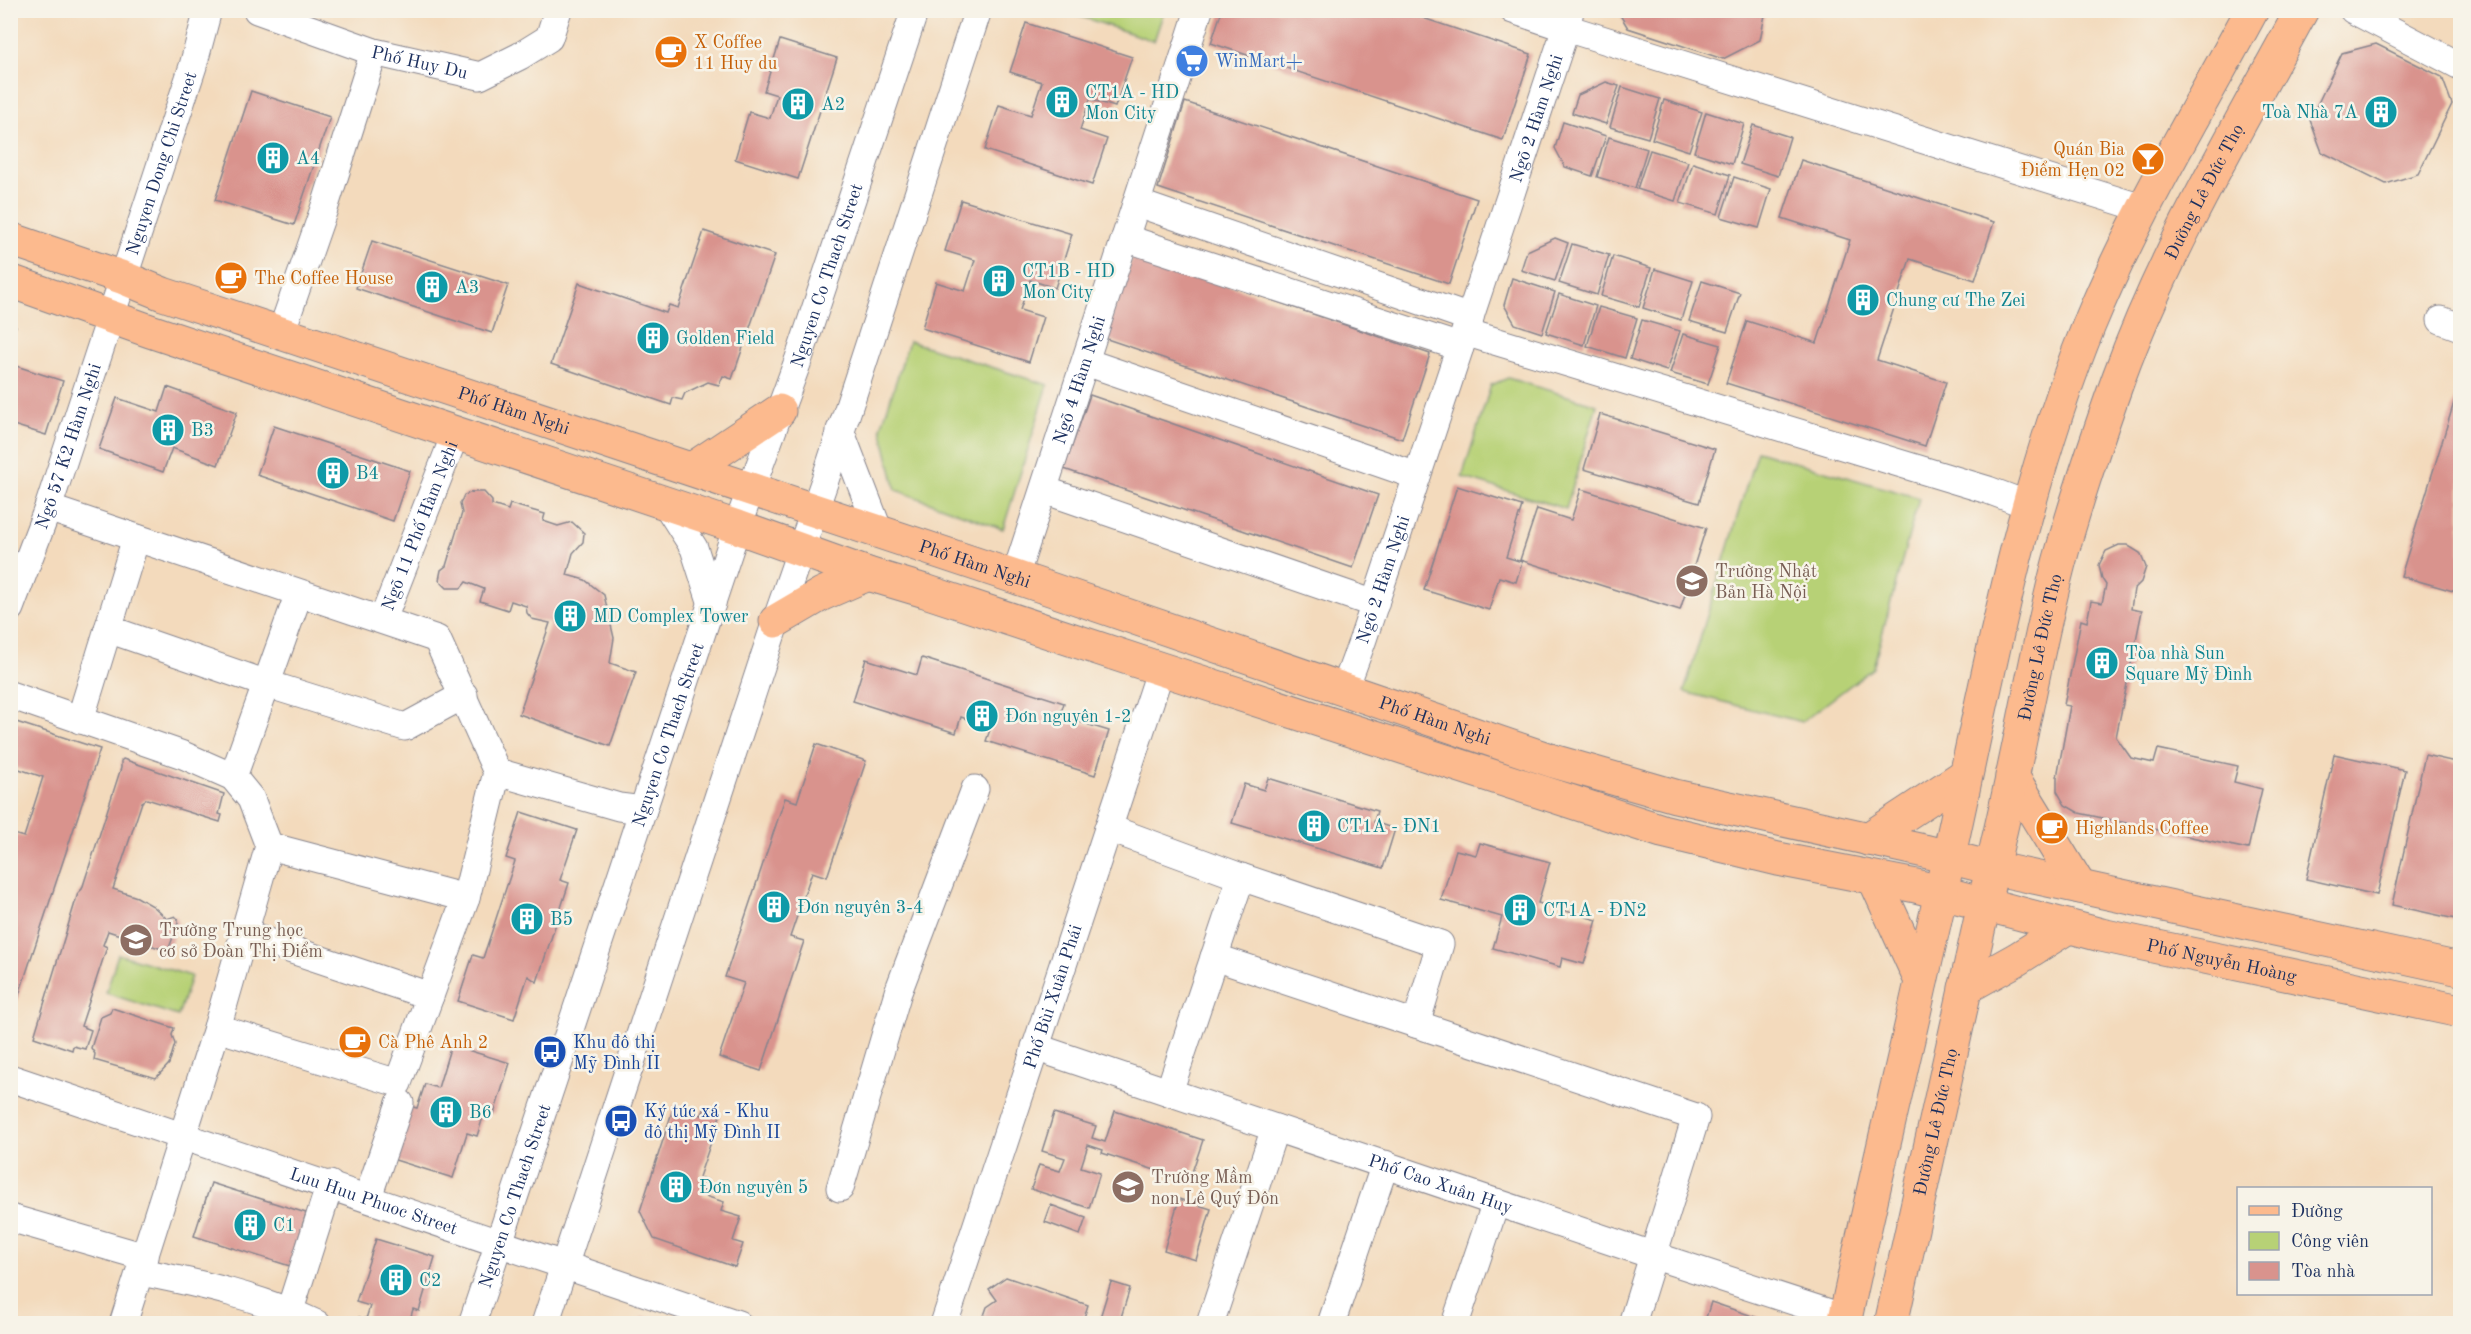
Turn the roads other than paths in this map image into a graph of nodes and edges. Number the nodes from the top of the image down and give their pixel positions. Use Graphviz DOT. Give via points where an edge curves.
graph roads {
  1 [pos="208,10"];
  2 [pos="257,10"];
  3 [pos="558,10"];
  4 [pos="915,10"];
  5 [pos="978,10"];
  6 [pos="1199,10"];
  7 [pos="1513,10"];
  8 [pos="2252,10"];
  9 [pos="2302,10"];
  10 [pos="2353,10"];
  11 [pos="1568,19"];
  12 [pos="374,52"];
  13 [pos="2460,66"];
  14 [pos="1137,203"];
  15 [pos="2145,209"];
  16 [pos="1125,238"];
  17 [pos="10,239"];
  18 [pos="124,278"];
  19 [pos="10,281"];
  20 [pos="111,317"];
  21 [pos="1465,332"];
  22 [pos="281,333"];
  23 [pos="1086,362"];
  24 [pos="779,411"];
  25 [pos="840,430"];
  26 [pos="456,432"];
  27 [pos="692,469"];
  28 [pos="1417,476"];
  29 [pos="750,489"];
  30 [pos="1044,490"];
  31 [pos="666,504"];
  32 [pos="2028,506"];
  33 [pos="48,508"];
  34 [pos="814,511"];
  35 [pos="737,527"];
  36 [pos="880,534"];
  37 [pos="136,538"];
  38 [pos="801,550"];
  39 [pos="868,574"];
  40 [pos="1015,577"];
  41 [pos="299,592"];
  42 [pos="712,604"];
  43 [pos="1375,604"];
  44 [pos="10,608"];
  45 [pos="383,619"];
  46 [pos="776,621"];
  47 [pos="108,629"];
  48 [pos="1161,669"];
  49 [pos="267,684"];
  50 [pos="1344,691"];
  51 [pos="10,695"];
  52 [pos="464,695"];
  53 [pos="80,720"];
  54 [pos="1499,742"];
  55 [pos="497,772"];
  56 [pos="1965,774"];
  57 [pos="1490,776"];
  58 [pos="2012,776"];
  59 [pos="233,777"];
  60 [pos="975,789"];
  61 [pos="643,810"];
  62 [pos="1108,828"];
  63 [pos="1868,839"];
  64 [pos="268,846"];
  65 [pos="1949,857"];
  66 [pos="1992,868"];
  67 [pos="1241,877"];
  68 [pos="1875,880"];
  69 [pos="2080,887"];
  70 [pos="1941,893"];
  71 [pos="466,898"];
  72 [pos="1983,905"];
  73 [pos="2068,927"];
  74 [pos="244,934"];
  75 [pos="1214,957"];
  76 [pos="2460,969"];
  77 [pos="1921,981"];
  78 [pos="1965,988"];
  79 [pos="430,996"];
  80 [pos="2460,1011"];
  81 [pos="1416,1024"];
  82 [pos="217,1028"];
  83 [pos="1035,1047"];
  84 [pos="10,1078"];
  85 [pos="1169,1092"];
  86 [pos="399,1093"];
  87 [pos="1275,1128"];
  88 [pos="183,1136"];
  89 [pos="1384,1164"];
  90 [pos="330,1184"];
  91 [pos="840,1188"];
  92 [pos="368,1197"];
  93 [pos="1496,1202"];
  94 [pos="10,1218"];
  95 [pos="499,1243"];
  96 [pos="1654,1257"];
  97 [pos="143,1264"];
  98 [pos="564,1265"];
  99 [pos="290,1310"];
  100 [pos="1845,1321"];
  101 [pos="123,1323"];
  102 [pos="317,1323"];
  103 [pos="472,1323"];
  104 [pos="545,1323"];
  105 [pos="738,1323"];
  106 [pos="944,1323"];
  107 [pos="1210,1323"];
  108 [pos="1331,1323"];
  109 [pos="1455,1323"];
  110 [pos="1632,1323"];
  111 [pos="1891,1323"];
  1 -- 18 [label="street, Nguyen Dong Chi Street"];
  2 -- 12 [label="street, Phố Huy Du"];
  3 -- 12 [label="street, Phố Huy Du" via="549,38 480,76"];
  4 -- 24 [label="street, Nguyen Co Thach Street"];
  5 -- 25 [label="street"];
  6 -- 14 [label="street, Ngõ 4 Hàm Nghi"];
  7 -- 11 [label="street"];
  8 -- 15 [label="main road"];
  9 -- 58 [label="main road, Đường Lê Đức Thọ" via="2192,213 2121,372 2059,564"];
  10 -- 13 [label="street"];
  11 -- 15 [label="street"];
  11 -- 21 [label="street, Ngõ 2 Hàm Nghi"];
  12 -- 22 [label="street"];
  14 -- 16 [label="street, Ngõ 4 Hàm Nghi"];
  14 -- 21 [label="street"];
  15 -- 32 [label="main road" via="2090,324 2047,439"];
  16 -- 21 [label="street"];
  16 -- 23 [label="street, Ngõ 4 Hàm Nghi"];
  17 -- 18 [label="main road, Phố Hàm Nghi"];
  18 -- 20 [label="street, Nguyen Dong Chi Street"];
  18 -- 22 [label="main road, Phố Hàm Nghi"];
  19 -- 20 [label="main road, Phố Hàm Nghi"];
  20 -- 26 [label="main road, Phố Hàm Nghi"];
  20 -- 33 [label="street, Ngõ 57 K2 Hàm Nghi"];
  21 -- 28 [label="street, Ngõ 2 Hàm Nghi"];
  21 -- 32 [label="street" via="1988,490"];
  22 -- 27 [label="main road, Phố Hàm Nghi"];
  23 -- 28 [label="street"];
  23 -- 30 [label="street, Ngõ 4 Hàm Nghi"];
  24 -- 27 [label="main road"];
  24 -- 29 [label="street, Nguyen Co Thach Street"];
  25 -- 34 [label="street"];
  25 -- 36 [label="street"];
  26 -- 31 [label="main road, Phố Hàm Nghi"];
  26 -- 45 [label="street, Ngõ 11 Phố Hàm Nghi"];
  27 -- 29 [label="main road, Phố Hàm Nghi"];
  28 -- 43 [label="street, Ngõ 2 Hàm Nghi"];
  29 -- 34 [label="main road, Phố Hàm Nghi"];
  29 -- 35 [label="street, Nguyen Co Thach Street"];
  30 -- 40 [label="street, Ngõ 4 Hàm Nghi"];
  30 -- 43 [label="street"];
  31 -- 35 [label="main road, Phố Hàm Nghi"];
  31 -- 42 [label="street" via="694,548"];
  32 -- 56 [label="main road"];
  33 -- 37 [label="street"];
  33 -- 44 [label="street, Ngõ 57 K2 Hàm Nghi"];
  34 -- 36 [label="main road, Phố Hàm Nghi"];
  34 -- 38 [label="street"];
  35 -- 38 [label="main road, Phố Hàm Nghi"];
  35 -- 42 [label="street, Nguyen Co Thach Street"];
  36 -- 40 [label="main road, Phố Hàm Nghi"];
  37 -- 41 [label="street"];
  37 -- 47 [label="street"];
  38 -- 39 [label="main road, Phố Hàm Nghi"];
  38 -- 46 [label="street"];
  39 -- 46 [label="main road" via="822,594"];
  39 -- 48 [label="main road, Phố Hàm Nghi"];
  40 -- 50 [label="main road, Phố Hàm Nghi"];
  41 -- 45 [label="street"];
  41 -- 49 [label="street"];
  42 -- 61 [label="street, Nguyen Co Thach Street"];
  43 -- 50 [label="street, Ngõ 2 Hàm Nghi"];
  45 -- 52 [label="street" via="437,639"];
  46 -- 98 [label="street" via="650,1043"];
  47 -- 49 [label="street"];
  47 -- 53 [label="street"];
  48 -- 57 [label="main road, Phố Hàm Nghi"];
  48 -- 62 [label="street, Phố Bùi Xuân Phái"];
  49 -- 52 [label="street" via="405,727"];
  49 -- 59 [label="street"];
  50 -- 54 [label="main road, Phố Hàm Nghi"];
  51 -- 53 [label="street"];
  52 -- 55 [label="street"];
  53 -- 59 [label="street" via="183,755"];
  54 -- 57 [label="street"];
  54 -- 63 [label="main road, Phố Hàm Nghi" via="1675,796"];
  55 -- 61 [label="street" via="619,807"];
  55 -- 71 [label="street"];
  56 -- 63 [label="main road"];
  56 -- 65 [label="main road"];
  57 -- 68 [label="main road, Phố Hàm Nghi" via="1662,831"];
  58 -- 66 [label="main road, Đường Lê Đức Thọ"];
  58 -- 69 [label="main road"];
  59 -- 64 [label="street" via="251,799"];
  60 -- 91 [label="street" via="898,992"];
  61 -- 95 [label="street, Nguyen Co Thach Street"];
  62 -- 67 [label="street"];
  62 -- 83 [label="street, Phố Bùi Xuân Phái"];
  63 -- 65 [label="main road, Phố Hàm Nghi"];
  64 -- 71 [label="street"];
  64 -- 74 [label="street"];
  65 -- 66 [label="main road, Phố Hàm Nghi"];
  65 -- 70 [label="main road"];
  66 -- 69 [label="main road"];
  66 -- 72 [label="main road, Đường Lê Đức Thọ"];
  67 -- 75 [label="street"];
  67 -- 81 [label="street" via="1440,944"];
  68 -- 70 [label="main road, Phố Hàm Nghi"];
  68 -- 77 [label="main road"];
  69 -- 76 [label="main road"];
  70 -- 72 [label="main road, Phố Hàm Nghi"];
  70 -- 77 [label="main road"];
  71 -- 79 [label="street"];
  72 -- 73 [label="main road, Phố Nguyễn Hoàng"];
  72 -- 78 [label="main road, Đường Lê Đức Thọ"];
  73 -- 78 [label="main road"];
  73 -- 80 [label="main road, Phố Nguyễn Hoàng"];
  74 -- 79 [label="street"];
  74 -- 82 [label="street"];
  75 -- 81 [label="street"];
  75 -- 85 [label="street"];
  77 -- 100 [label="main road"];
  78 -- 111 [label="main road, Đường Lê Đức Thọ"];
  79 -- 86 [label="street"];
  81 -- 96 [label="street" via="1696,1117"];
  82 -- 86 [label="street"];
  82 -- 88 [label="street"];
  83 -- 85 [label="street, Phố Cao Xuân Huy"];
  83 -- 106 [label="street, Phố Bùi Xuân Phái"];
  84 -- 88 [label="street, Luu Huu Phuoc Street"];
  85 -- 87 [label="street, Phố Cao Xuân Huy"];
  86 -- 92 [label="street"];
  87 -- 89 [label="street, Phố Cao Xuân Huy"];
  87 -- 107 [label="street"];
  88 -- 90 [label="street, Luu Huu Phuoc Street"];
  88 -- 97 [label="street"];
  89 -- 93 [label="street, Phố Cao Xuân Huy"];
  89 -- 108 [label="street"];
  90 -- 92 [label="street, Luu Huu Phuoc Street"];
  90 -- 99 [label="street"];
  92 -- 95 [label="street, Luu Huu Phuoc Street"];
  93 -- 96 [label="street, Phố Cao Xuân Huy"];
  93 -- 109 [label="street"];
  94 -- 97 [label="street"];
  95 -- 98 [label="street, Luu Huu Phuoc Street"];
  95 -- 103 [label="street, Nguyen Co Thach Street"];
  96 -- 100 [label="street, Phố Cao Xuân Huy"];
  96 -- 110 [label="street"];
  97 -- 99 [label="street"];
  97 -- 101 [label="street"];
  98 -- 104 [label="street"];
  98 -- 105 [label="street, Luu Huu Phuoc Street"];
  99 -- 102 [label="street"];
}
